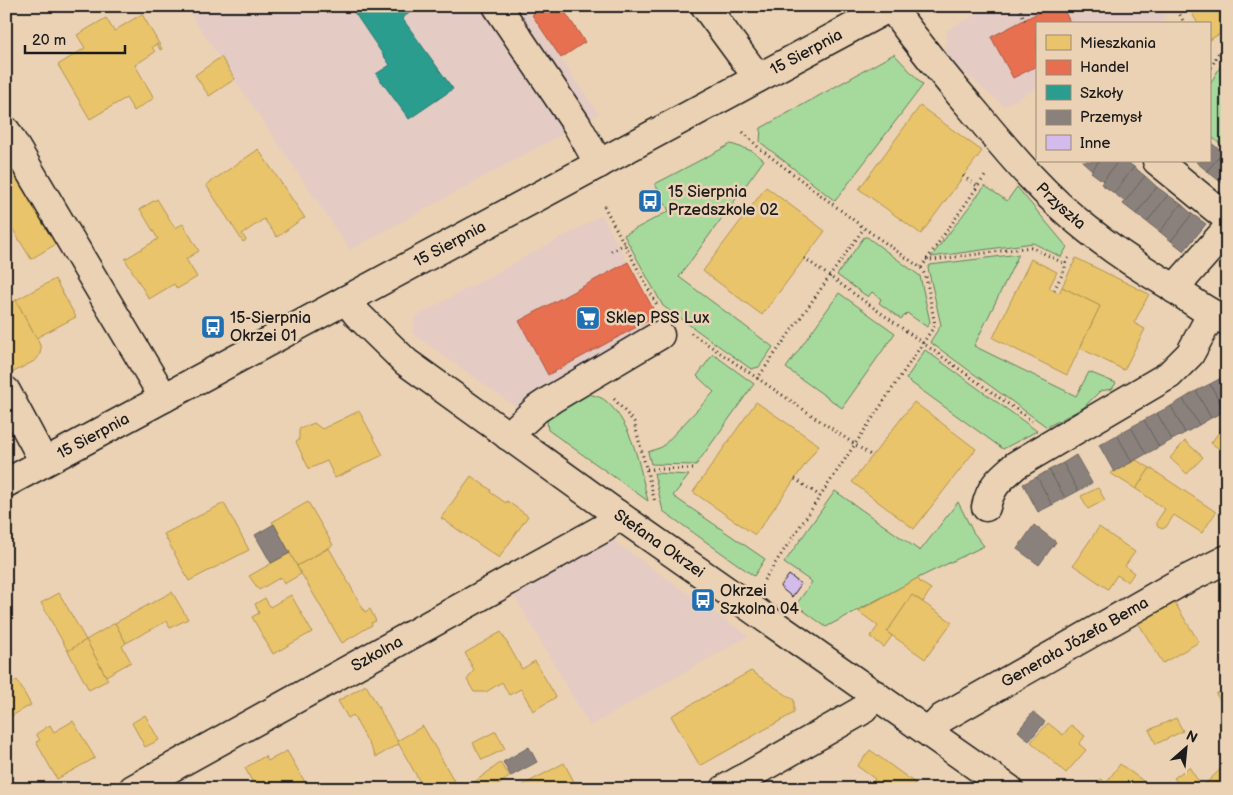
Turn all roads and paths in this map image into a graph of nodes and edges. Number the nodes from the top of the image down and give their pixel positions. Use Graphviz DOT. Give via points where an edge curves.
graph roads {
  1 [pos="497,6"];
  2 [pos="705,6"];
  3 [pos="892,6"];
  4 [pos="1018,6"];
  5 [pos="1175,6"];
  6 [pos="1025,20"];
  7 [pos="1183,22"];
  8 [pos="1227,48"];
  9 [pos="1210,71"];
  10 [pos="758,78"];
  11 [pos="6,131"];
  12 [pos="743,132"];
  13 [pos="1159,162"];
  14 [pos="599,164"];
  15 [pos="988,172"];
  16 [pos="963,176"];
  17 [pos="978,186"];
  18 [pos="604,206"];
  19 [pos="1227,218"];
  20 [pos="864,228"];
  21 [pos="1086,228"];
  22 [pos="1227,229"];
  23 [pos="625,244"];
  24 [pos="611,251"];
  25 [pos="804,258"];
  26 [pos="926,259"];
  27 [pos="1065,264"];
  28 [pos="921,268"];
  29 [pos="830,276"];
  30 [pos="1174,289"];
  31 [pos="1054,290"];
  32 [pos="346,300"];
  33 [pos="1219,318"];
  34 [pos="668,324"];
  35 [pos="924,342"];
  36 [pos="592,377"];
  37 [pos="757,379"];
  38 [pos="6,391"];
  39 [pos="164,398"];
  40 [pos="508,436"];
  41 [pos="1055,443"];
  42 [pos="854,444"];
  43 [pos="872,456"];
  44 [pos="44,462"];
  45 [pos="647,469"];
  46 [pos="695,469"];
  47 [pos="795,479"];
  48 [pos="6,483"];
  49 [pos="820,496"];
  50 [pos="654,507"];
  51 [pos="986,507"];
  52 [pos="617,514"];
  53 [pos="1227,559"];
  54 [pos="758,588"];
  55 [pos="876,695"];
  56 [pos="929,732"];
  57 [pos="133,789"];
  58 [pos="725,789"];
  59 [pos="1010,789"];
  1 -- 14 [label="street"];
  2 -- 10 [label="street"];
  3 -- 10 [label="street, 15 Sierpnia"];
  3 -- 21 [label="street, Przyszła" via="931,60 1004,148"];
  4 -- 6 [label="path"];
  5 -- 7 [label="path"];
  8 -- 9 [label="path" via="1219,52"];
  10 -- 14 [label="street, 15 Sierpnia"];
  11 -- 39 [label="street"];
  12 -- 20 [label="path" via="759,148"];
  13 -- 19 [label="street"];
  14 -- 32 [label="street, 15 Sierpnia"];
  15 -- 17 [label="path"];
  16 -- 17 [label="path"];
  17 -- 26 [label="path"];
  18 -- 23 [label="path"];
  20 -- 28 [label="path"];
  20 -- 29 [label="path"];
  21 -- 27 [label="path"];
  21 -- 30 [label="street, Przyszła" via="1121,256"];
  22 -- 30 [label="street"];
  23 -- 24 [label="path"];
  23 -- 34 [label="path"];
  25 -- 29 [label="path"];
  26 -- 27 [label="path" via="1031,247"];
  26 -- 28 [label="path"];
  27 -- 31 [label="path"];
  28 -- 35 [label="path" via="926,277 935,326"];
  29 -- 35 [label="path"];
  29 -- 37 [label="path"];
  30 -- 33 [label="street, Przyszła"];
  32 -- 39 [label="street, 15 Sierpnia"];
  32 -- 40 [label="street, Stefana Okrzei" via="406,362"];
  33 -- 41 [label="street" via="1169,375"];
  34 -- 36 [label="street"];
  34 -- 37 [label="path"];
  35 -- 41 [label="path" via="1041,427"];
  35 -- 42 [label="path"];
  36 -- 40 [label="street" via="537,409"];
  36 -- 45 [label="path" via="634,422"];
  37 -- 42 [label="path"];
  38 -- 44 [label="street"];
  39 -- 44 [label="street, 15 Sierpnia"];
  40 -- 52 [label="street, Stefana Okrzei"];
  41 -- 51 [label="street" via="1016,465 998,481 989,493"];
  42 -- 43 [label="path"];
  42 -- 49 [label="path"];
  44 -- 48 [label="street, 15 Sierpnia"];
  45 -- 46 [label="path"];
  45 -- 50 [label="path"];
  47 -- 49 [label="path"];
  49 -- 54 [label="path"];
  52 -- 55 [label="street, Stefana Okrzei"];
  52 -- 57 [label="street, Szkolna" via="604,528"];
  53 -- 56 [label="street, Generała Józefa Bema" via="942,718"];
  55 -- 56 [label="street, Stefana Okrzei"];
  55 -- 58 [label="street" via="861,711"];
  56 -- 59 [label="street, Stefana Okrzei"];
}
